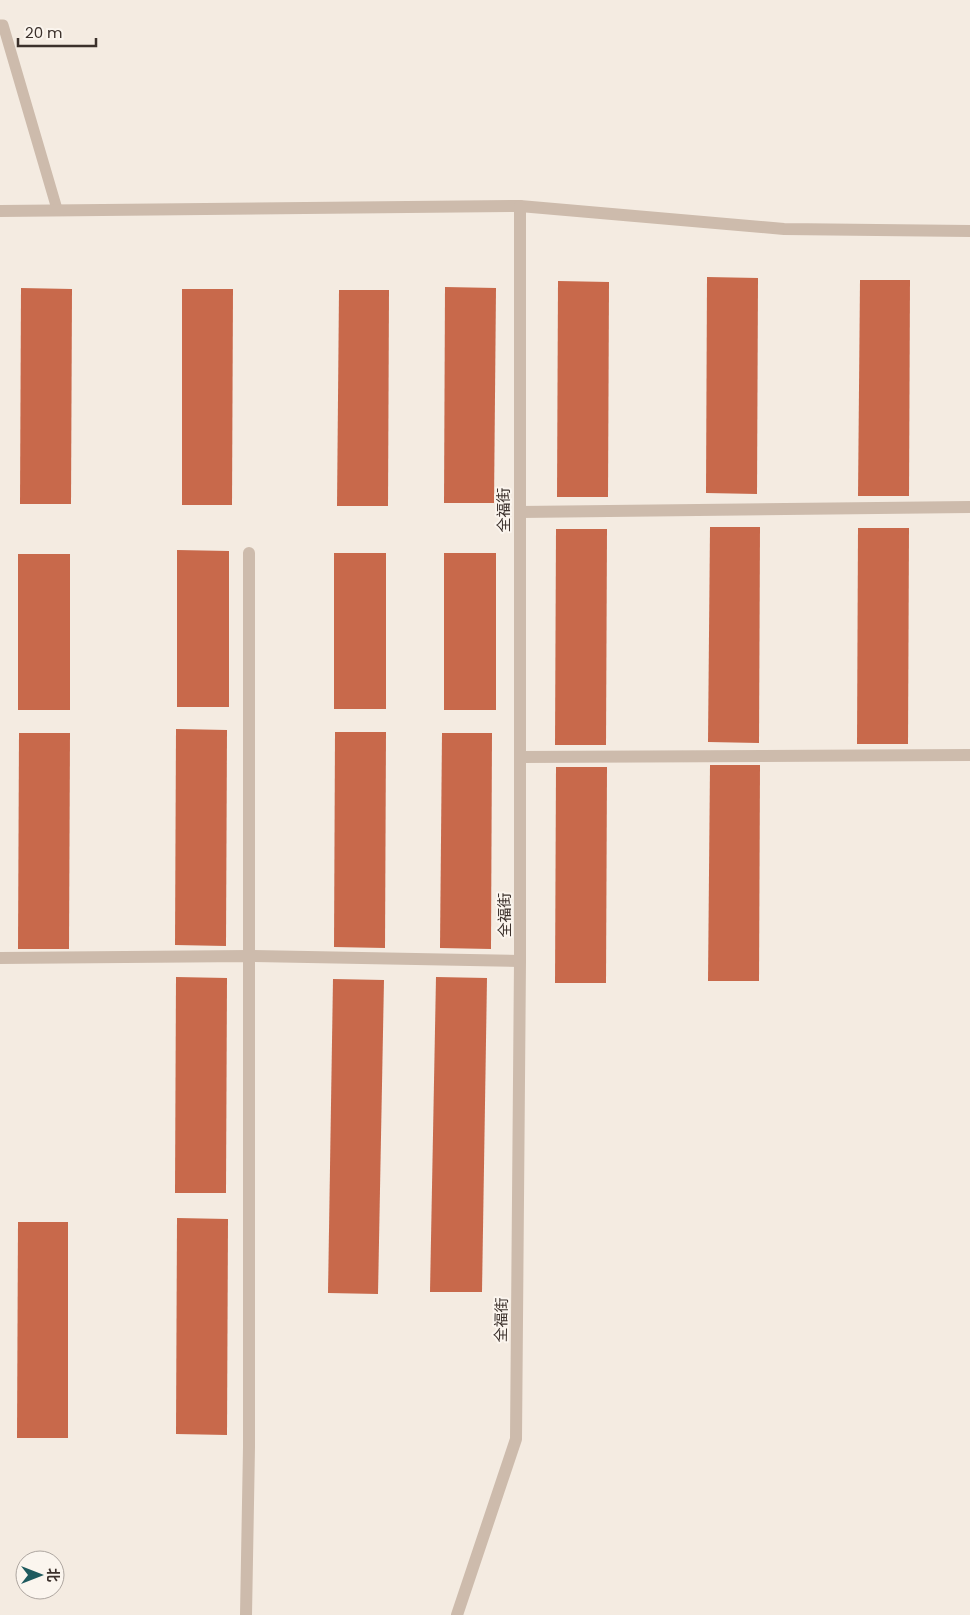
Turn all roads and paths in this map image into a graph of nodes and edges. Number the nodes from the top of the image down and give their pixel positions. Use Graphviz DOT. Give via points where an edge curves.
graph roads {
  1 [pos="0,25"];
  2 [pos="520,206"];
  3 [pos="57,209"];
  4 [pos="0,212"];
  5 [pos="970,231"];
  6 [pos="970,507"];
  7 [pos="520,512"];
  8 [pos="249,553"];
  9 [pos="970,755"];
  10 [pos="520,757"];
  11 [pos="249,956"];
  12 [pos="0,958"];
  13 [pos="520,961"];
  14 [pos="246,1615"];
  15 [pos="457,1615"];
  1 -- 3 [label="lane" via="3,25"];
  2 -- 3 [label="street"];
  2 -- 5 [label="street" via="784,228"];
  2 -- 7 [label="street, 全福街"];
  3 -- 4 [label="street"];
  6 -- 7 [label="street"];
  7 -- 10 [label="street, 全福街"];
  8 -- 11 [label="street"];
  9 -- 10 [label="street"];
  10 -- 13 [label="street, 全福街"];
  11 -- 12 [label="street"];
  11 -- 13 [label="street"];
  11 -- 14 [label="street"];
  13 -- 15 [label="street, 全福街" via="516,1439"];
}
